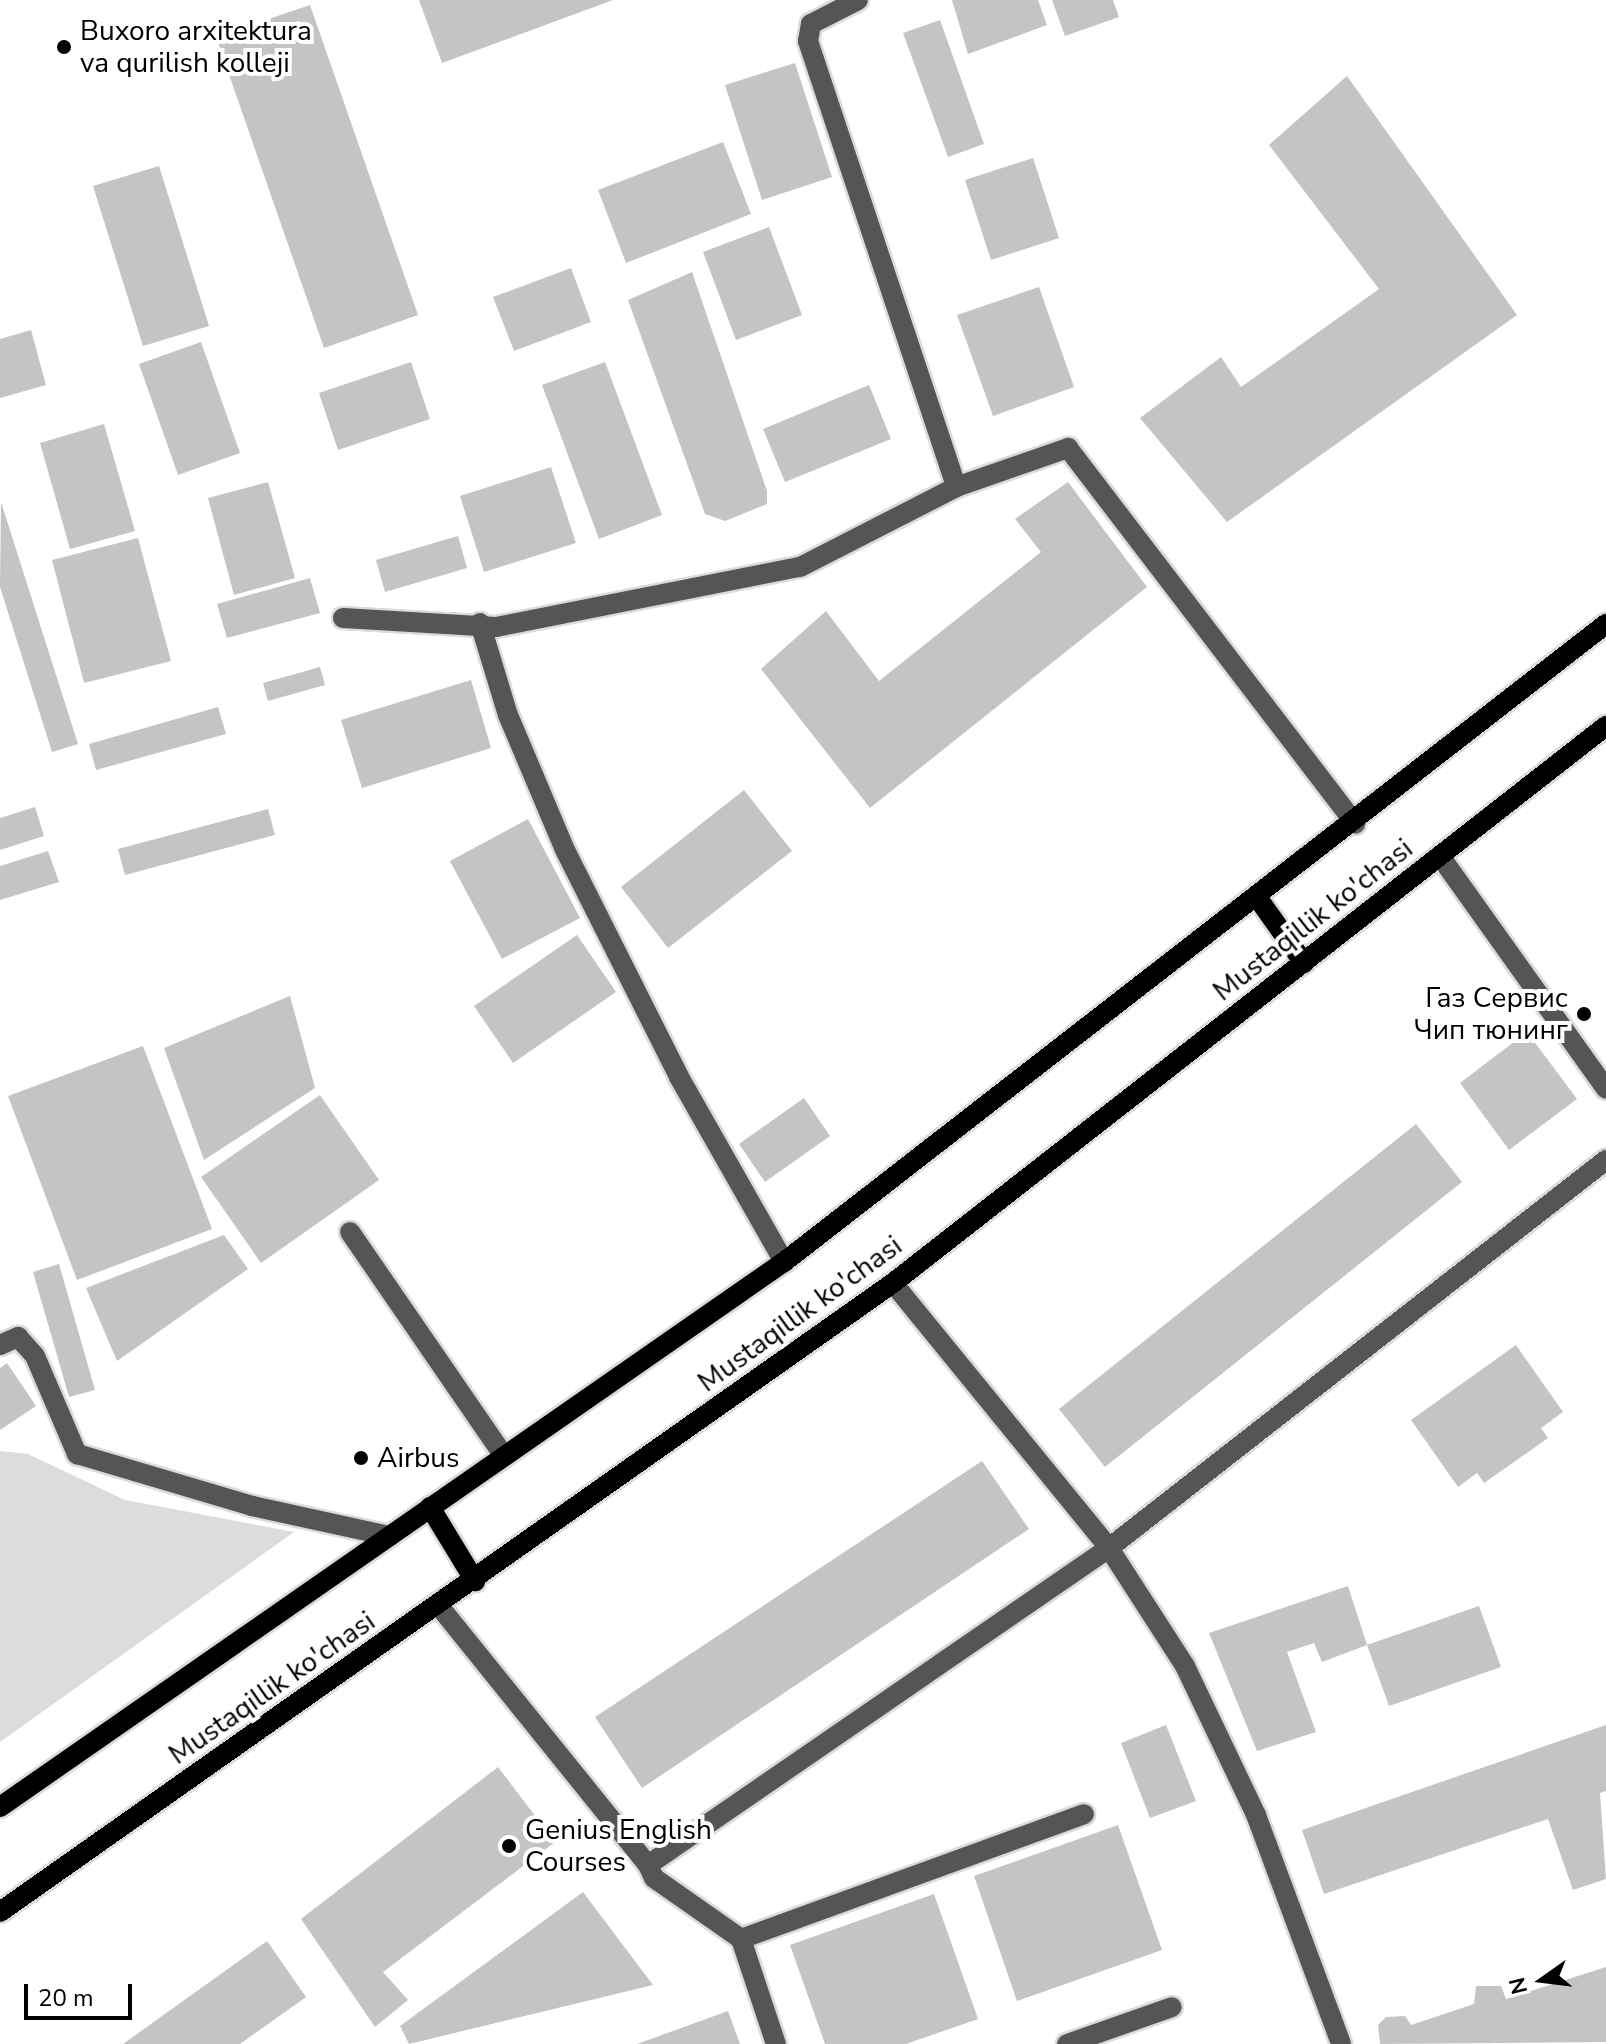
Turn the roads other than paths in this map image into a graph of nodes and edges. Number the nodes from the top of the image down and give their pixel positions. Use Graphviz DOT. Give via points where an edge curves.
graph roads {
  1 [pos="858,0"];
  2 [pos="956,487"];
  3 [pos="343,618"];
  4 [pos="480,623"];
  5 [pos="1606,624"];
  6 [pos="1606,726"];
  7 [pos="1355,824"];
  8 [pos="1440,856"];
  9 [pos="1257,897"];
  10 [pos="1304,963"];
  11 [pos="1606,1089"];
  12 [pos="1606,1160"];
  13 [pos="350,1232"];
  14 [pos="784,1262"];
  15 [pos="893,1283"];
  16 [pos="0,1345"];
  17 [pos="503,1455"];
  18 [pos="430,1507"];
  19 [pos="390,1536"];
  20 [pos="1109,1548"];
  21 [pos="475,1581"];
  22 [pos="439,1606"];
  23 [pos="0,1807"];
  24 [pos="1084,1814"];
  25 [pos="648,1865"];
  26 [pos="0,1912"];
  27 [pos="741,1939"];
  28 [pos="1172,2007"];
  29 [pos="776,2044"];
  30 [pos="1067,2044"];
  31 [pos="1341,2044"];
  1 -- 2 [label="street" via="811,24 808,41"];
  2 -- 4 [label="street" via="800,567 496,627"];
  2 -- 7 [label="street" via="1068,448"];
  3 -- 4 [label="street"];
  4 -- 14 [label="street" via="508,715 565,850 679,1077"];
  5 -- 7 [label="main road, Mustaqillik ko'chasi"];
  6 -- 8 [label="main road, Mustaqillik ko'chasi"];
  7 -- 9 [label="main road, Mustaqillik ko'chasi"];
  8 -- 10 [label="main road, Mustaqillik ko'chasi"];
  8 -- 11 [label="street"];
  9 -- 10 [label="main road"];
  9 -- 14 [label="main road, Mustaqillik ko'chasi"];
  10 -- 15 [label="main road, Mustaqillik ko'chasi"];
  12 -- 20 [label="street"];
  13 -- 17 [label="street"];
  14 -- 17 [label="main road, Mustaqillik ko'chasi"];
  15 -- 20 [label="street"];
  15 -- 21 [label="main road, Mustaqillik ko'chasi"];
  16 -- 19 [label="street" via="18,1337 35,1356 77,1454 252,1506"];
  17 -- 18 [label="main road, Mustaqillik ko'chasi"];
  18 -- 19 [label="main road, Mustaqillik ko'chasi"];
  18 -- 21 [label="main road"];
  19 -- 23 [label="main road, Mustaqillik ko'chasi"];
  20 -- 25 [label="street"];
  20 -- 31 [label="street" via="1185,1666 1256,1815"];
  21 -- 22 [label="main road, Mustaqillik ko'chasi"];
  22 -- 25 [label="street"];
  22 -- 26 [label="main road, Mustaqillik ko'chasi"];
  24 -- 27 [label="street"];
  25 -- 27 [label="street" via="654,1878"];
  27 -- 29 [label="street"];
  28 -- 30 [label="street"];
}
